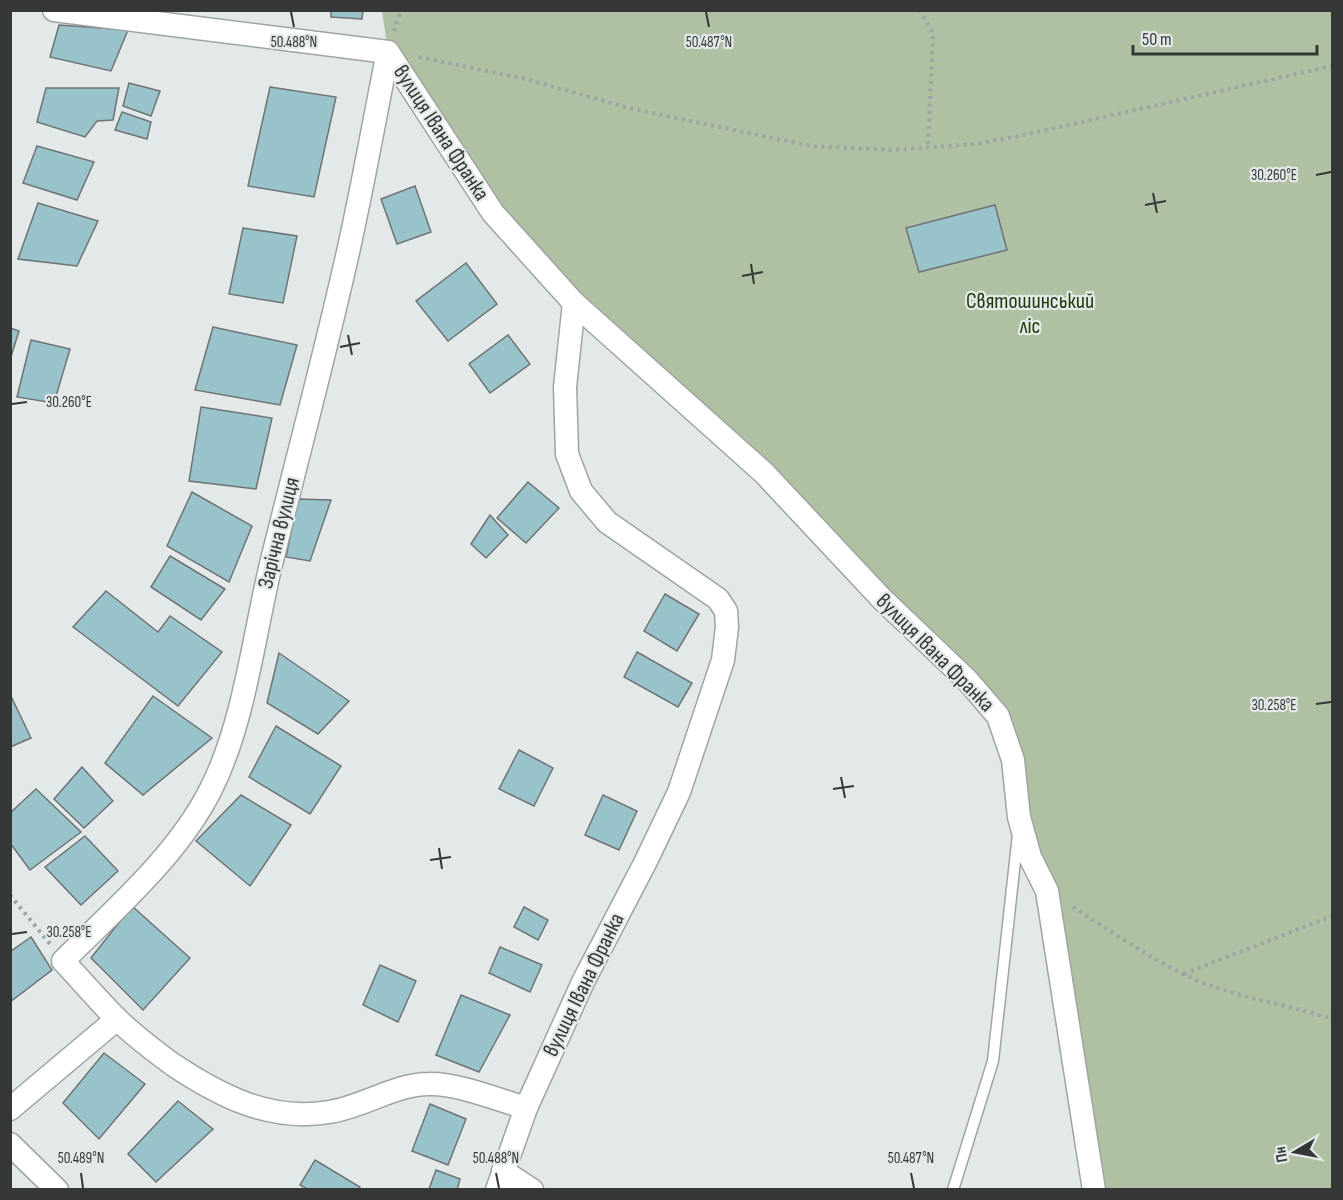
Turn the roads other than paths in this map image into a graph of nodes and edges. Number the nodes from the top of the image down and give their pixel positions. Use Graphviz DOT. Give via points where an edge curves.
graph roads {
  1 [pos="54,10"];
  2 [pos="388,52"];
  3 [pos="574,303"];
  4 [pos="1019,817"];
  5 [pos="117,1019"];
  6 [pos="526,1108"];
  7 [pos="10,1109"];
  8 [pos="10,1144"];
  9 [pos="500,1180"];
  10 [pos="57,1190"];
  11 [pos="532,1190"];
  12 [pos="953,1190"];
  13 [pos="1094,1190"];
  1 -- 2 [label="street, вулиця Івана Франка"];
  2 -- 3 [label="street, вулиця Івана Франка" via="493,213"];
  2 -- 5 [label="street, Зарічна вулиця" via="346,260 228,745 212,787 192,822 168,853 63,961"];
  3 -- 4 [label="street, вулиця Івана Франка" via="764,473 882,599 968,680 998,716 1013,760"];
  3 -- 6 [label="street, вулиця Івана Франка" via="565,387 566,432 567,454 581,491 608,522 718,599 726,611 727,627 723,660 679,792 583,982"];
  4 -- 12 [label="lane" via="993,1061"];
  4 -- 13 [label="street, вулиця Івана Франка" via="1030,857 1047,891"];
  5 -- 6 [label="street" via="204,1086 261,1110 293,1114 329,1112 429,1083"];
  5 -- 7 [label="street"];
  6 -- 9 [label="street, вулиця Івана Франка"];
  8 -- 10 [label="street"];
  9 -- 11 [label="street"];
}
